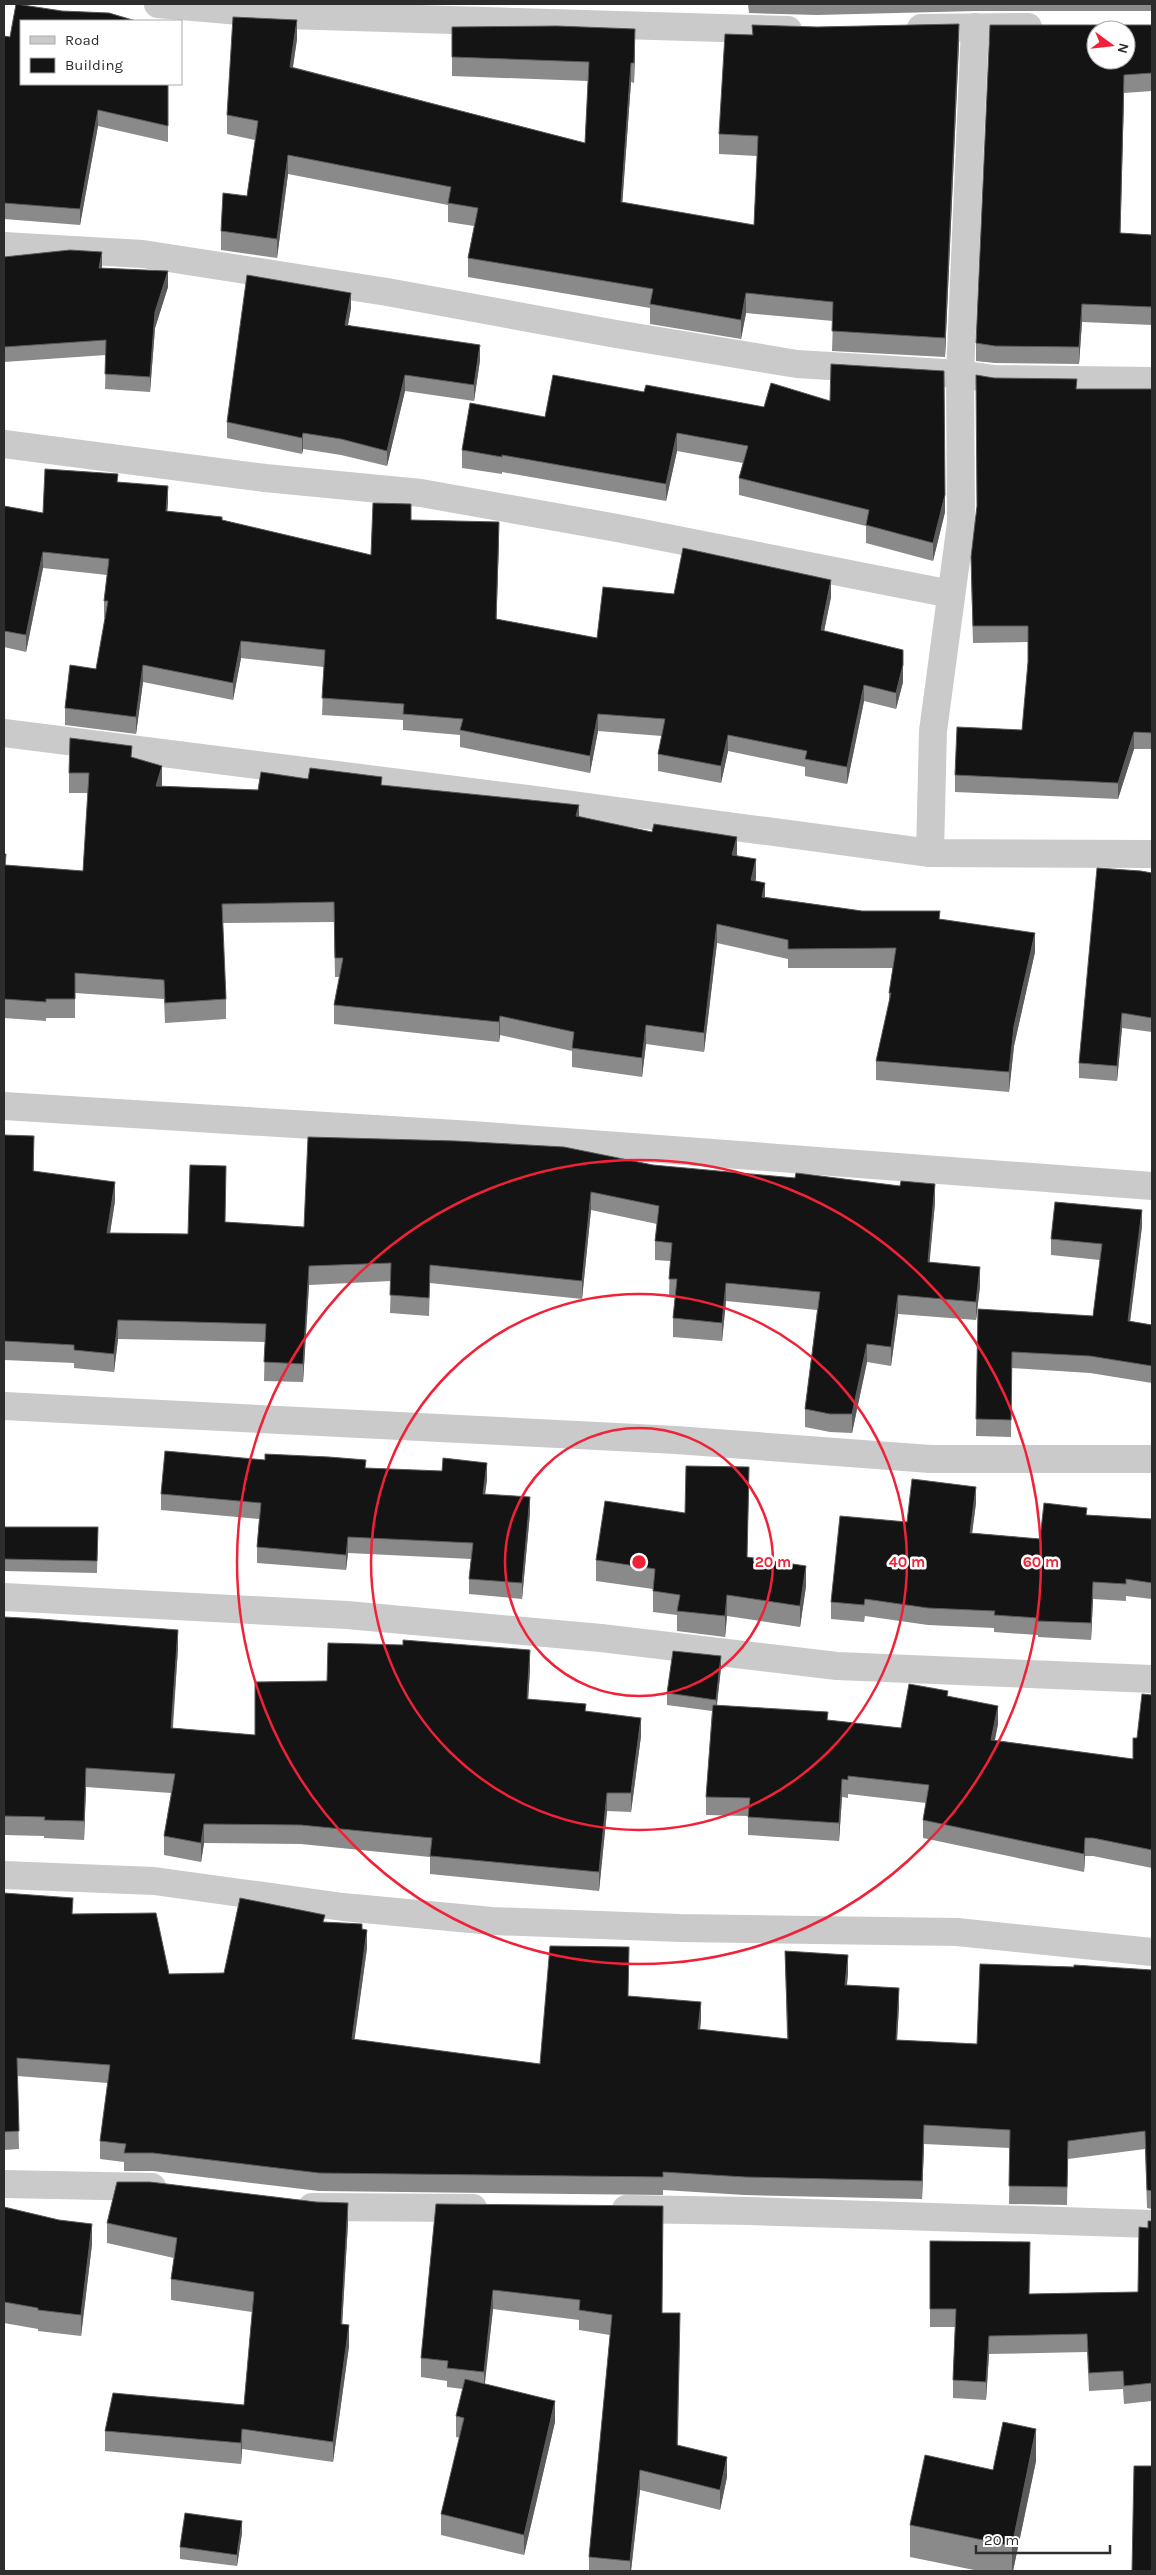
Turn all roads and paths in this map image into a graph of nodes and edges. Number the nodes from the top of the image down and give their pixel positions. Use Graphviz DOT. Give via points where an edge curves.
graph roads {
  1 [pos="158,4"];
  2 [pos="975,26"];
  3 [pos="1054,27"];
  4 [pos="896,29"];
  5 [pos="817,31"];
  6 [pos="4,246"];
  7 [pos="960,374"];
  8 [pos="1152,381"];
  9 [pos="4,444"];
  10 [pos="951,594"];
  11 [pos="4,733"];
  12 [pos="930,853"];
  13 [pos="1152,854"];
  14 [pos="4,1106"];
  15 [pos="1152,1186"];
  16 [pos="4,1406"];
  17 [pos="1152,1459"];
  18 [pos="4,1597"];
  19 [pos="1152,1679"];
  20 [pos="4,1875"];
  21 [pos="1152,1952"];
  22 [pos="4,2184"];
  23 [pos="180,2190"];
  24 [pos="288,2204"];
  25 [pos="502,2208"];
  26 [pos="600,2209"];
  27 [pos="1152,2224"];
  1 -- 5 [label="street" via="286,15"];
  2 -- 3 [label="street"];
  2 -- 4 [label="street"];
  2 -- 7 [label="street"];
  6 -- 7 [label="street" via="143,254 387,292 797,364"];
  7 -- 8 [label="street" via="994,379"];
  7 -- 10 [label="street" via="961,524"];
  9 -- 10 [label="street" via="264,478 421,493"];
  10 -- 12 [label="street" via="932,731"];
  11 -- 12 [label="street"];
  12 -- 13 [label="street"];
  14 -- 15 [label="street" via="472,1135"];
  16 -- 17 [label="street" via="676,1440 930,1459"];
  18 -- 19 [label="street" via="347,1615 601,1638 837,1666"];
  20 -- 21 [label="street" via="154,1881 343,1907 492,1921 680,1928 957,1932"];
  22 -- 23 [label="street"];
  24 -- 25 [label="street"];
  26 -- 27 [label="street" via="750,2210"];
}
